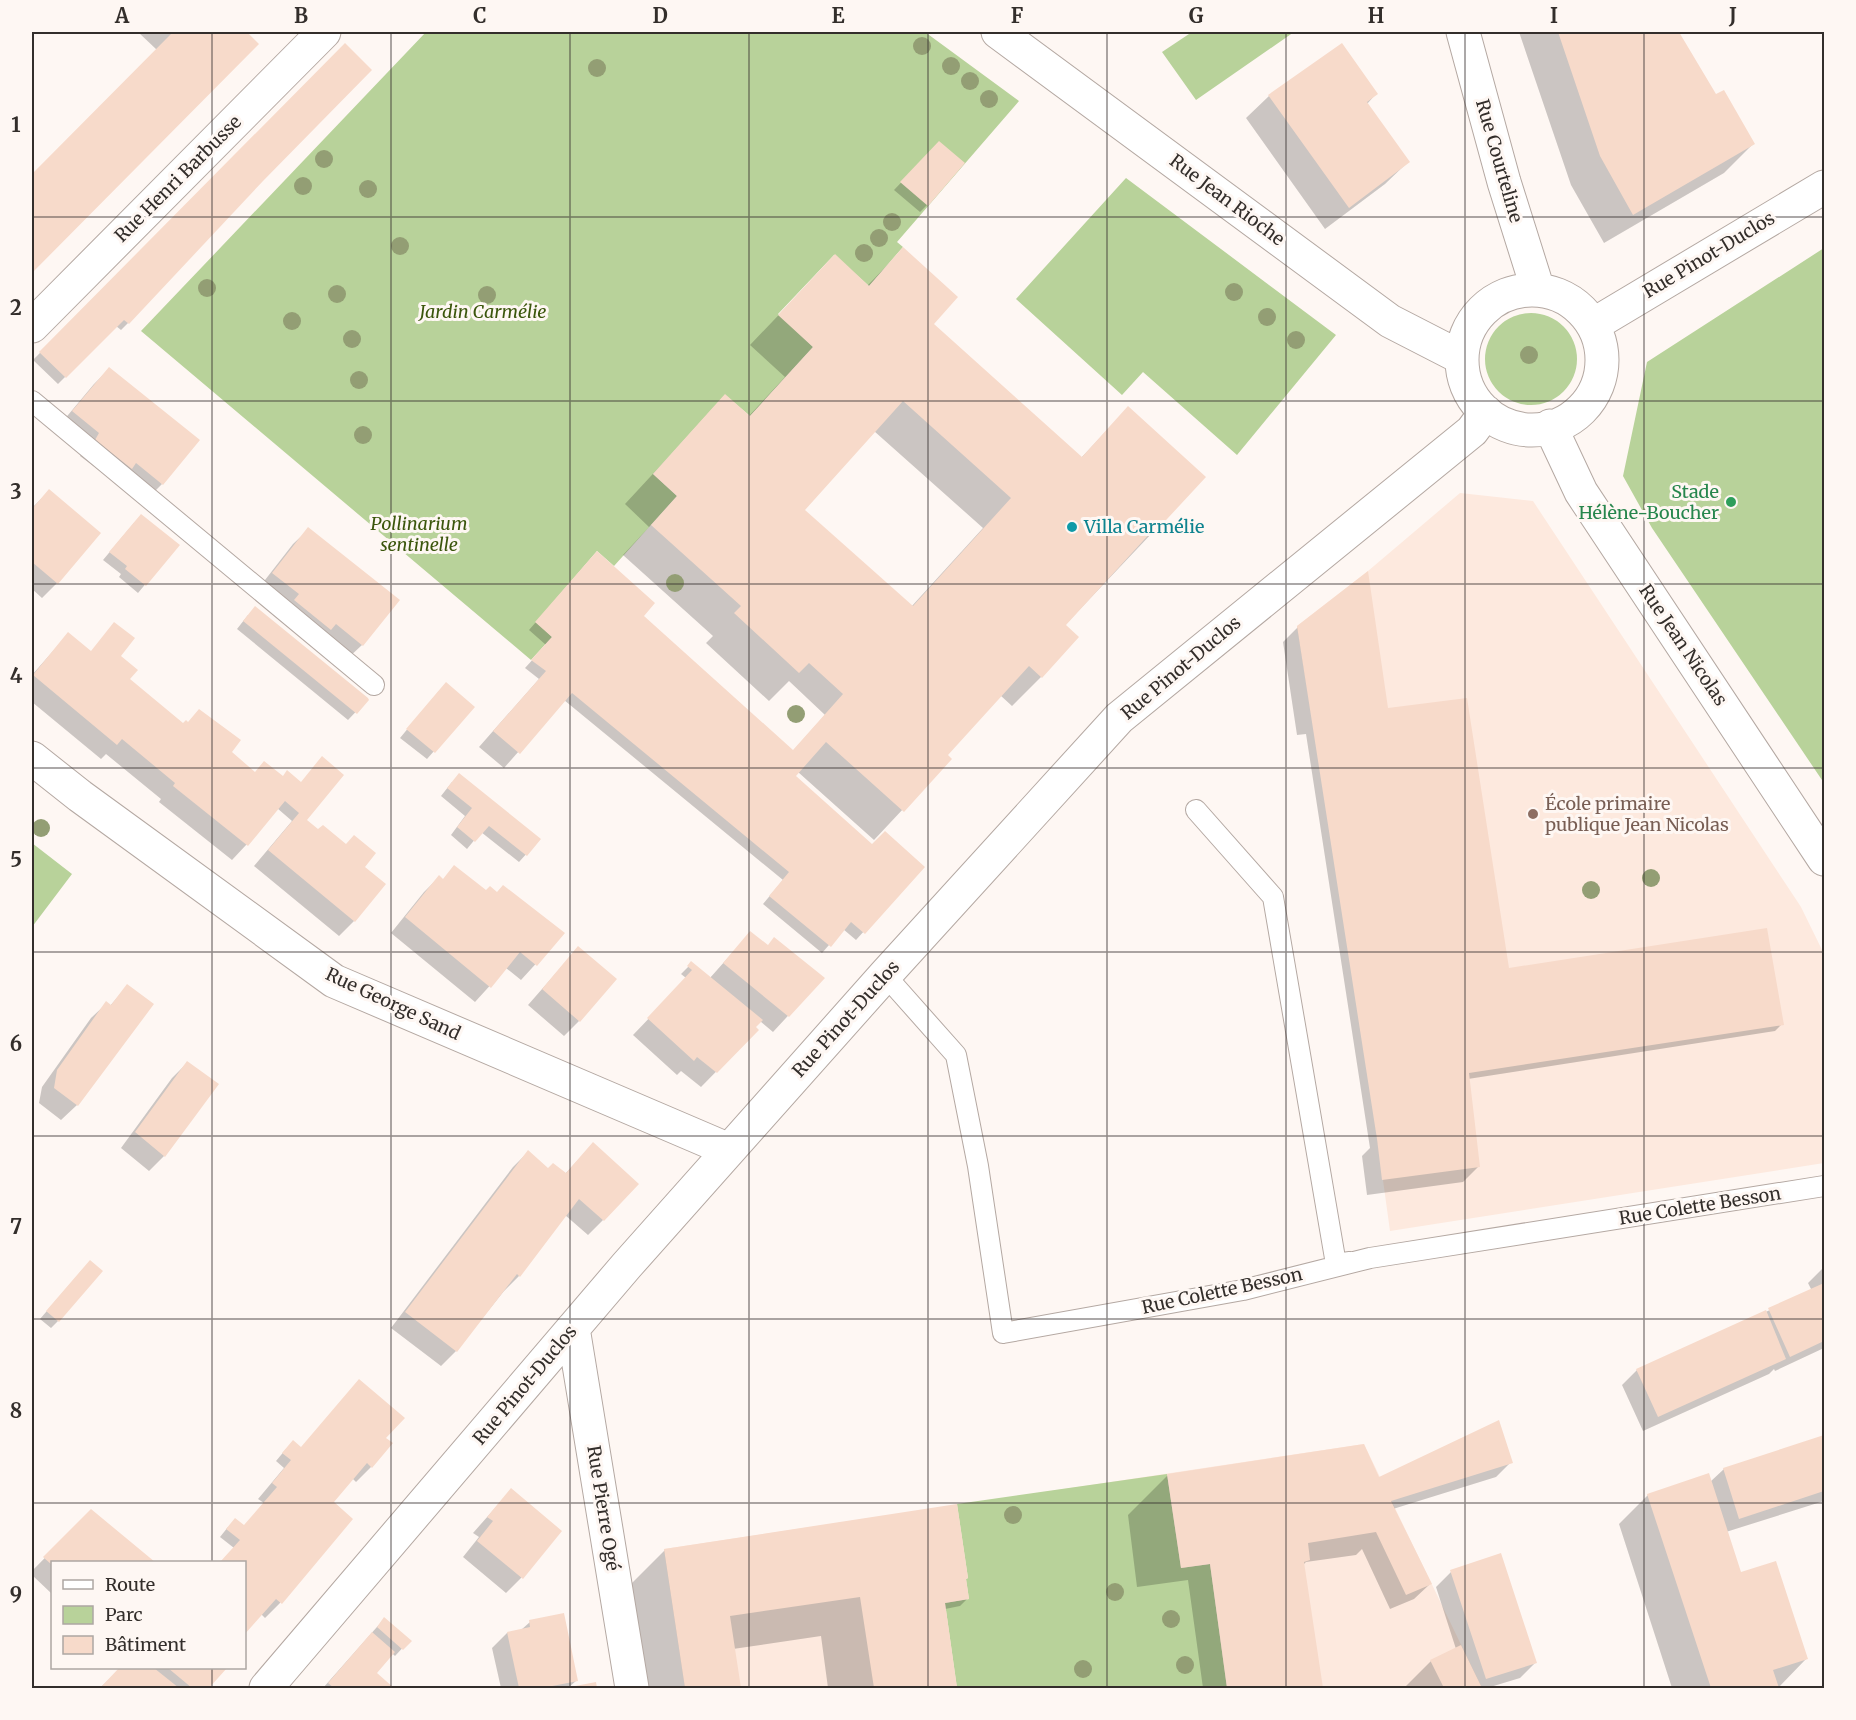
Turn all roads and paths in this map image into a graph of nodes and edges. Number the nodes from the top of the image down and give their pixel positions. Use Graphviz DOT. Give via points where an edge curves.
graph roads {
  1 [pos="324,32"];
  2 [pos="998,32"];
  3 [pos="1462,32"];
  4 [pos="1824,187"];
  5 [pos="1538,290"];
  6 [pos="1593,325"];
  7 [pos="32,326"];
  8 [pos="1462,358"];
  9 [pos="32,401"];
  10 [pos="1486,412"];
  11 [pos="1550,426"];
  12 [pos="374,685"];
  13 [pos="32,758"];
  14 [pos="1196,810"];
  15 [pos="1824,859"];
  16 [pos="885,975"];
  17 [pos="729,1150"];
  18 [pos="1824,1186"];
  19 [pos="1370,1258"];
  20 [pos="573,1328"];
  21 [pos="266,1689"];
  22 [pos="632,1689"];
  1 -- 7 [label="street, Rue Henri Barbusse"];
  2 -- 8 [label="street, Rue Jean Rioche" via="1390,321"];
  3 -- 5 [label="street, Rue Courteline"];
  4 -- 6 [label="street, Rue Pinot-Duclos"];
  5 -- 6 [label="street" via="1560,295 1579,307"];
  5 -- 8 [label="street" via="1494,300 1477,315 1466,335"];
  6 -- 11 [label="street" via="1601,346 1602,369 1595,390 1581,410"];
  8 -- 10 [label="street" via="1465,382 1476,403"];
  9 -- 12 [label="lane"];
  10 -- 11 [label="street" via="1515,428"];
  10 -- 16 [label="street, Rue Pinot-Duclos" via="1472,431 1119,718"];
  11 -- 15 [label="street, Rue Jean Nicolas" via="1581,492"];
  13 -- 17 [label="street, Rue George Sand" via="334,981"];
  14 -- 19 [label="lane" via="1273,897 1336,1264"];
  16 -- 17 [label="street, Rue Pinot-Duclos"];
  16 -- 19 [label="lane, Rue Colette Besson" via="956,1055 978,1166 1003,1333 1243,1290"];
  17 -- 20 [label="street, Rue Pinot-Duclos"];
  18 -- 19 [label="lane, Rue Colette Besson"];
  20 -- 21 [label="street, Rue Pinot-Duclos"];
  20 -- 22 [label="street, Rue Pierre Ogé"];
}
